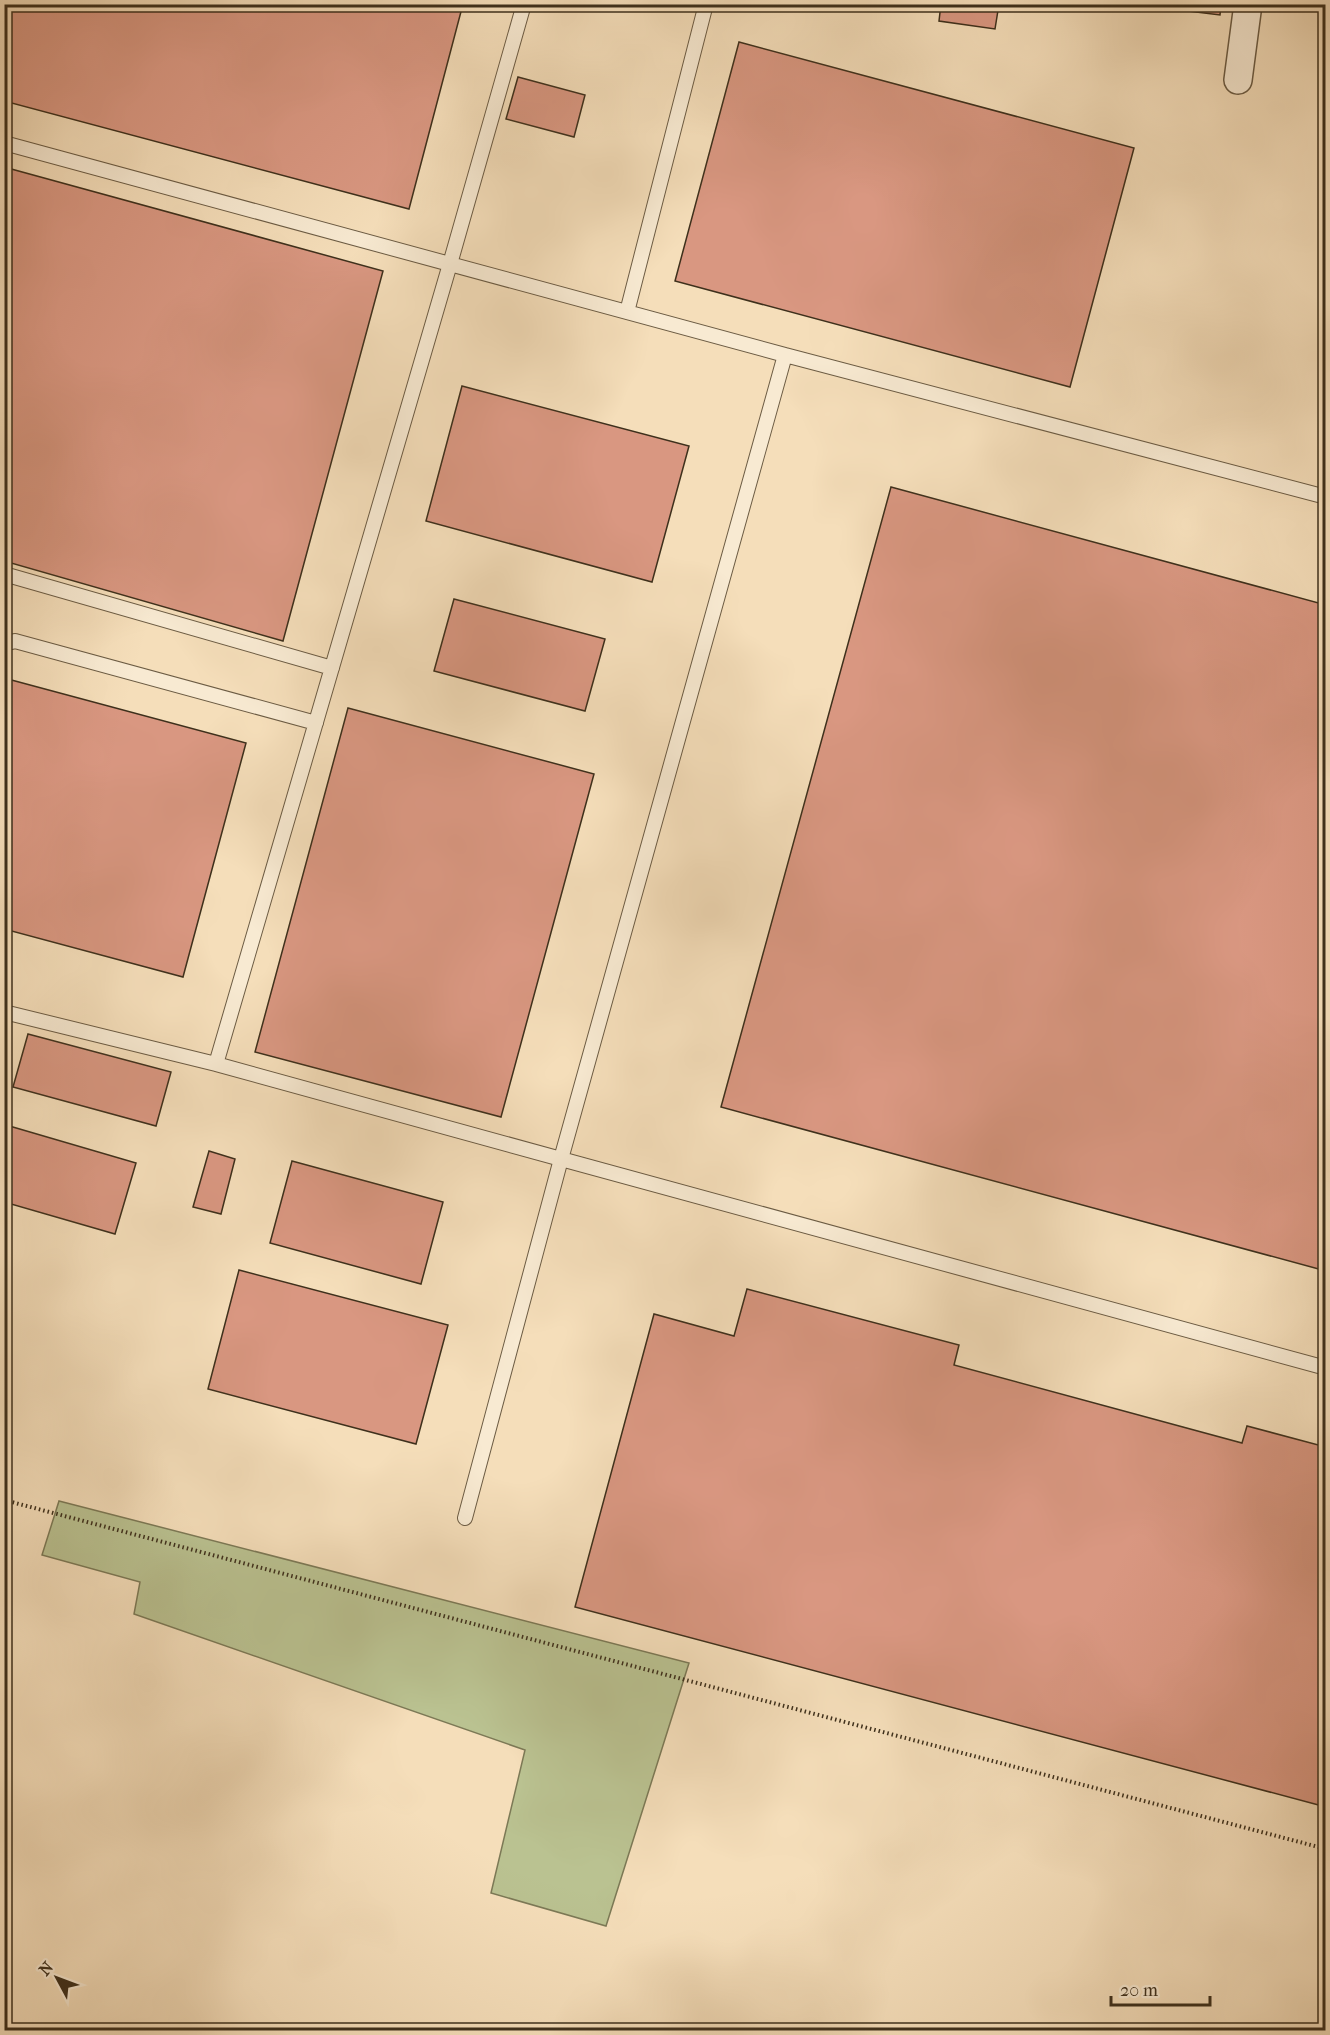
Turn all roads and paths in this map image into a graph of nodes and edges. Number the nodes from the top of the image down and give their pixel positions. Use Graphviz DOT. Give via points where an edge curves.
graph roads {
  1 [pos="524,4"];
  2 [pos="706,4"];
  3 [pos="1248,4"];
  4 [pos="1238,80"];
  5 [pos="4,143"];
  6 [pos="450,264"];
  7 [pos="627,312"];
  8 [pos="785,355"];
  9 [pos="1326,497"];
  10 [pos="4,574"];
  11 [pos="4,644"];
  12 [pos="332,668"];
  13 [pos="316,723"];
  14 [pos="4,1012"];
  15 [pos="216,1064"];
  16 [pos="561,1159"];
  17 [pos="1326,1368"];
  18 [pos="4,1500"];
  19 [pos="465,1518"];
  20 [pos="1326,1849"];
  1 -- 6 [label="lane"];
  2 -- 7 [label="lane"];
  3 -- 4 [label="street"];
  5 -- 6 [label="lane"];
  6 -- 7 [label="lane"];
  6 -- 12 [label="lane"];
  7 -- 8 [label="lane"];
  8 -- 9 [label="lane"];
  8 -- 16 [label="lane"];
  10 -- 12 [label="lane"];
  11 -- 13 [label="lane" via="15,641"];
  12 -- 13 [label="lane"];
  13 -- 15 [label="lane"];
  14 -- 15 [label="lane"];
  15 -- 16 [label="lane"];
  16 -- 17 [label="lane"];
  16 -- 19 [label="lane"];
  18 -- 20 [label="path"];
}
